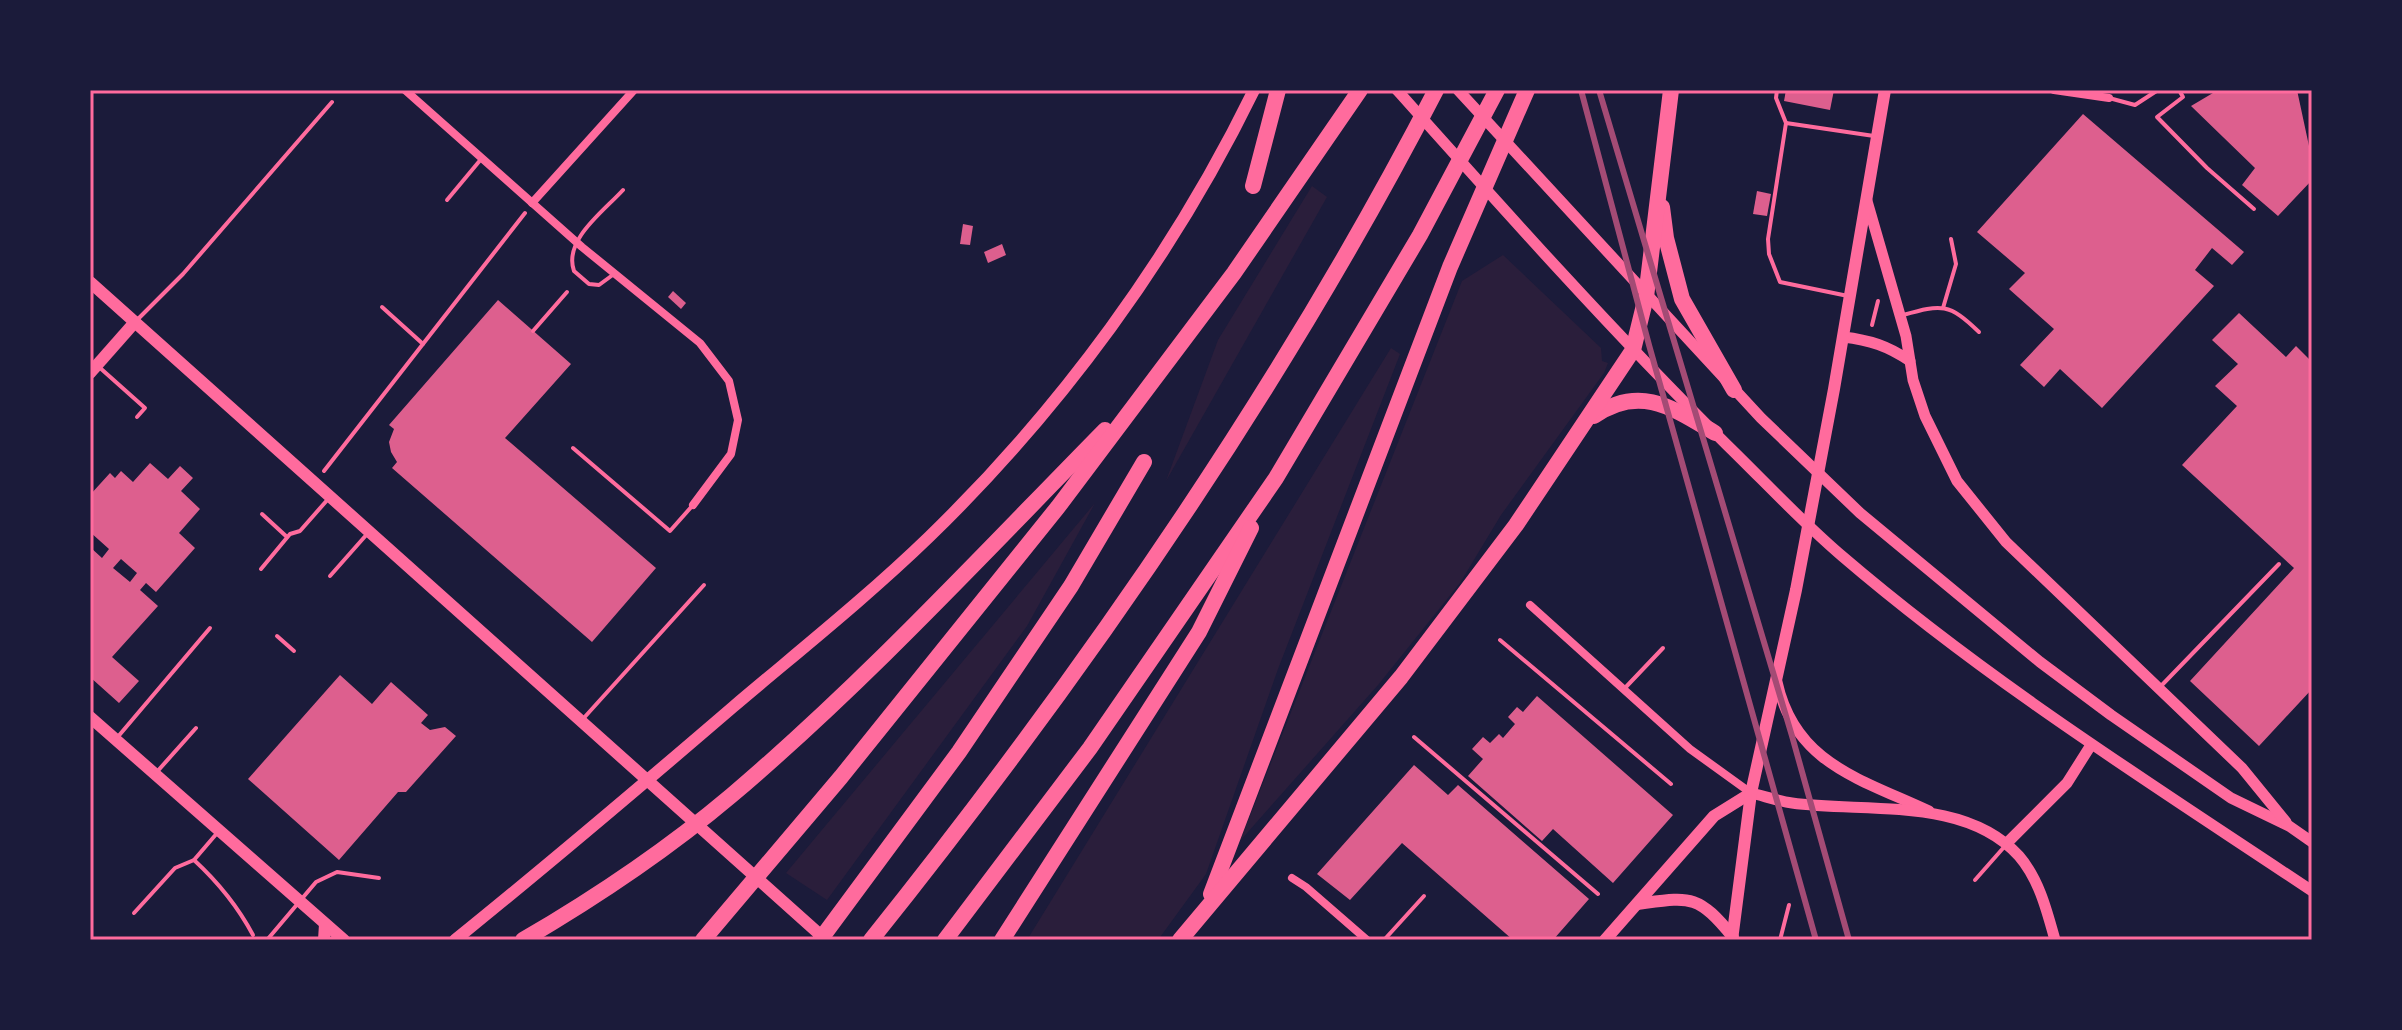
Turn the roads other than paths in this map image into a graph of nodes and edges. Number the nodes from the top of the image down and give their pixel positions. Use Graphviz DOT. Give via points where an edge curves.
graph roads {
  1 [pos="405,90"];
  2 [pos="634,90"];
  3 [pos="1254,90"];
  4 [pos="1278,90"];
  5 [pos="1360,90"];
  6 [pos="1397,90"];
  7 [pos="1436,90"];
  8 [pos="1458,90"];
  9 [pos="1497,90"];
  10 [pos="1527,90"];
  11 [pos="1671,90"];
  12 [pos="1777,90"];
  13 [pos="1885,90"];
  14 [pos="2054,90"];
  15 [pos="2158,90"];
  16 [pos="2179,90"];
  17 [pos="2109,98"];
  18 [pos="332,102"];
  19 [pos="1786,123"];
  20 [pos="1877,137"];
  21 [pos="482,158"];
  22 [pos="1253,186"];
  23 [pos="1659,188"];
  24 [pos="623,190"];
  25 [pos="1866,199"];
  26 [pos="447,200"];
  27 [pos="532,203"];
  28 [pos="2254,209"];
  29 [pos="1951,239"];
  30 [pos="576,242"];
  31 [pos="615,274"];
  32 [pos="90,282"];
  33 [pos="1850,296"];
  34 [pos="1646,297"];
  35 [pos="1943,308"];
  36 [pos="1900,316"];
  37 [pos="135,322"];
  38 [pos="1979,332"];
  39 [pos="1843,337"];
  40 [pos="1633,350"];
  41 [pos="1910,361"];
  42 [pos="94,369"];
  43 [pos="1734,390"];
  44 [pos="1142,392"];
  45 [pos="137,417"];
  46 [pos="1586,422"];
  47 [pos="1715,433"];
  48 [pos="573,448"];
  49 [pos="1144,462"];
  50 [pos="1276,478"];
  51 [pos="330,497"];
  52 [pos="693,505"];
  53 [pos="262,514"];
  54 [pos="369,531"];
  55 [pos="287,537"];
  56 [pos="2279,564"];
  57 [pos="261,569"];
  58 [pos="330,576"];
  59 [pos="704,585"];
  60 [pos="1530,605"];
  61 [pos="210,628"];
  62 [pos="277,636"];
  63 [pos="1500,640"];
  64 [pos="1663,648"];
  65 [pos="294,651"];
  66 [pos="1777,681"];
  67 [pos="2159,688"];
  68 [pos="1624,689"];
  69 [pos="90,717"];
  70 [pos="582,720"];
  71 [pos="196,728"];
  72 [pos="1414,737"];
  73 [pos="116,740"];
  74 [pos="2091,745"];
  75 [pos="155,774"];
  76 [pos="649,779"];
  77 [pos="1671,784"];
  78 [pos="1751,793"];
  79 [pos="1937,814"];
  80 [pos="2289,826"];
  81 [pos="219,831"];
  82 [pos="2312,842"];
  83 [pos="2006,844"];
  84 [pos="194,860"];
  85 [pos="379,878"];
  86 [pos="1292,878"];
  87 [pos="1975,880"];
  88 [pos="2312,891"];
  89 [pos="1598,894"];
  90 [pos="1424,896"];
  91 [pos="299,901"];
  92 [pos="1637,904"];
  93 [pos="1789,905"];
  94 [pos="134,913"];
  95 [pos="325,924"];
  96 [pos="253,935"];
  97 [pos="948,935"];
  98 [pos="1732,938"];
  99 [pos="267,940"];
  100 [pos="324,940"];
  101 [pos="344,940"];
  102 [pos="455,940"];
  103 [pos="523,940"];
  104 [pos="703,940"];
  105 [pos="820,940"];
  106 [pos="826,940"];
  107 [pos="871,940"];
  108 [pos="1002,940"];
  109 [pos="1180,940"];
  110 [pos="1193,940"];
  111 [pos="1367,940"];
  112 [pos="1384,940"];
  113 [pos="1605,940"];
  114 [pos="1780,940"];
  115 [pos="2055,940"];
  1 -- 21 [label="street"];
  2 -- 27 [label="street"];
  3 -- 76 [label="main road" via="1206,182 1142,284 1021,440 917,548"];
  4 -- 22 [label="highway"];
  5 -- 44 [label="highway" via="1234,273"];
  6 -- 40 [label="street"];
  7 -- 107 [label="highway" via="1264,388 1142,575 1026,738"];
  8 -- 34 [label="street"];
  9 -- 50 [label="highway" via="1420,235"];
  10 -- 110 [label="highway" via="1450,267"];
  11 -- 23 [label="highway"];
  12 -- 19 [label="lane"];
  13 -- 20 [label="main road"];
  14 -- 17 [label="street"];
  15 -- 17 [label="lane" via="2135,105"];
  16 -- 28 [label="lane" via="2183,97 2157,117"];
  18 -- 37 [label="lane"];
  19 -- 20 [label="lane"];
  19 -- 33 [label="lane" via="1769,254 1780,282"];
  20 -- 25 [label="main road"];
  21 -- 26 [label="lane"];
  21 -- 27 [label="street"];
  23 -- 34 [label="highway"];
  23 -- 43 [label="highway" via="1682,299"];
  24 -- 30 [label="lane"];
  25 -- 33 [label="main road"];
  25 -- 36 [label="street"];
  27 -- 30 [label="street"];
  29 -- 35 [label="lane" via="1956,264"];
  30 -- 31 [label="street"];
  30 -- 31 [label="lane" via="572,263 582,280 599,285"];
  31 -- 52 [label="street" via="700,343 729,381 738,420 731,454"];
  32 -- 37 [label="main road"];
  33 -- 39 [label="main road"];
  34 -- 40 [label="highway"];
  34 -- 43 [label="street"];
  35 -- 36 [label="lane"];
  35 -- 38 [label="lane" via="1961,314"];
  36 -- 41 [label="street"];
  37 -- 42 [label="main road"];
  37 -- 51 [label="main road"];
  39 -- 41 [label="street" via="1869,340"];
  39 -- 66 [label="main road"];
  40 -- 46 [label="highway"];
  40 -- 47 [label="street"];
  41 -- 67 [label="street" via="1925,416 1957,481 2016,552"];
  42 -- 45 [label="lane" via="145,408"];
  43 -- 80 [label="street" via="1860,513 2040,662 2231,798"];
  44 -- 103 [label="highway" via="795,740 670,843"];
  44 -- 104 [label="highway" via="1058,507"];
  46 -- 47 [label="highway" via="1607,407 1640,399 1676,410"];
  46 -- 109 [label="highway" via="1401,677"];
  47 -- 74 [label="street" via="1840,555 1955,648"];
  48 -- 52 [label="lane" via="670,531"];
  49 -- 105 [label="highway" via="1062,599 959,752"];
  50 -- 97 [label="highway" via="1090,748"];
  50 -- 108 [label="highway" via="1199,632"];
  51 -- 54 [label="main road"];
  51 -- 55 [label="lane" via="300,531"];
  53 -- 55 [label="lane"];
  54 -- 58 [label="lane"];
  54 -- 70 [label="main road"];
  55 -- 57 [label="lane"];
  56 -- 67 [label="lane"];
  59 -- 70 [label="lane"];
  60 -- 68 [label="street"];
  61 -- 73 [label="lane"];
  62 -- 65 [label="lane"];
  63 -- 77 [label="lane"];
  64 -- 68 [label="lane"];
  66 -- 78 [label="main road"];
  66 -- 79 [label="street" via="1783,708 1812,749 1833,765"];
  67 -- 80 [label="street" via="2242,768"];
  68 -- 78 [label="street" via="1690,749"];
  69 -- 73 [label="main road"];
  70 -- 76 [label="main road"];
  71 -- 75 [label="lane"];
  72 -- 89 [label="lane"];
  73 -- 75 [label="main road"];
  74 -- 83 [label="street" via="2067,783"];
  74 -- 88 [label="street"];
  75 -- 81 [label="main road"];
  76 -- 102 [label="main road"];
  76 -- 106 [label="main road"];
  78 -- 79 [label="street" via="1792,803"];
  78 -- 92 [label="main road" via="1714,816"];
  78 -- 98 [label="main road"];
  79 -- 83 [label="street" via="1978,827"];
  80 -- 82 [label="street"];
  81 -- 84 [label="lane"];
  81 -- 91 [label="main road"];
  83 -- 87 [label="lane"];
  83 -- 115 [label="street" via="2029,869"];
  84 -- 94 [label="lane" via="175,868"];
  84 -- 96 [label="lane" via="221,885"];
  85 -- 91 [label="lane" via="337,872 316,882"];
  86 -- 111 [label="street"];
  90 -- 112 [label="lane"];
  91 -- 95 [label="main road"];
  91 -- 99 [label="lane"];
  92 -- 98 [label="main road" via="1682,898 1711,910"];
  92 -- 113 [label="main road"];
  93 -- 114 [label="lane"];
  95 -- 100 [label="main road"];
  95 -- 101 [label="main road"];
}
